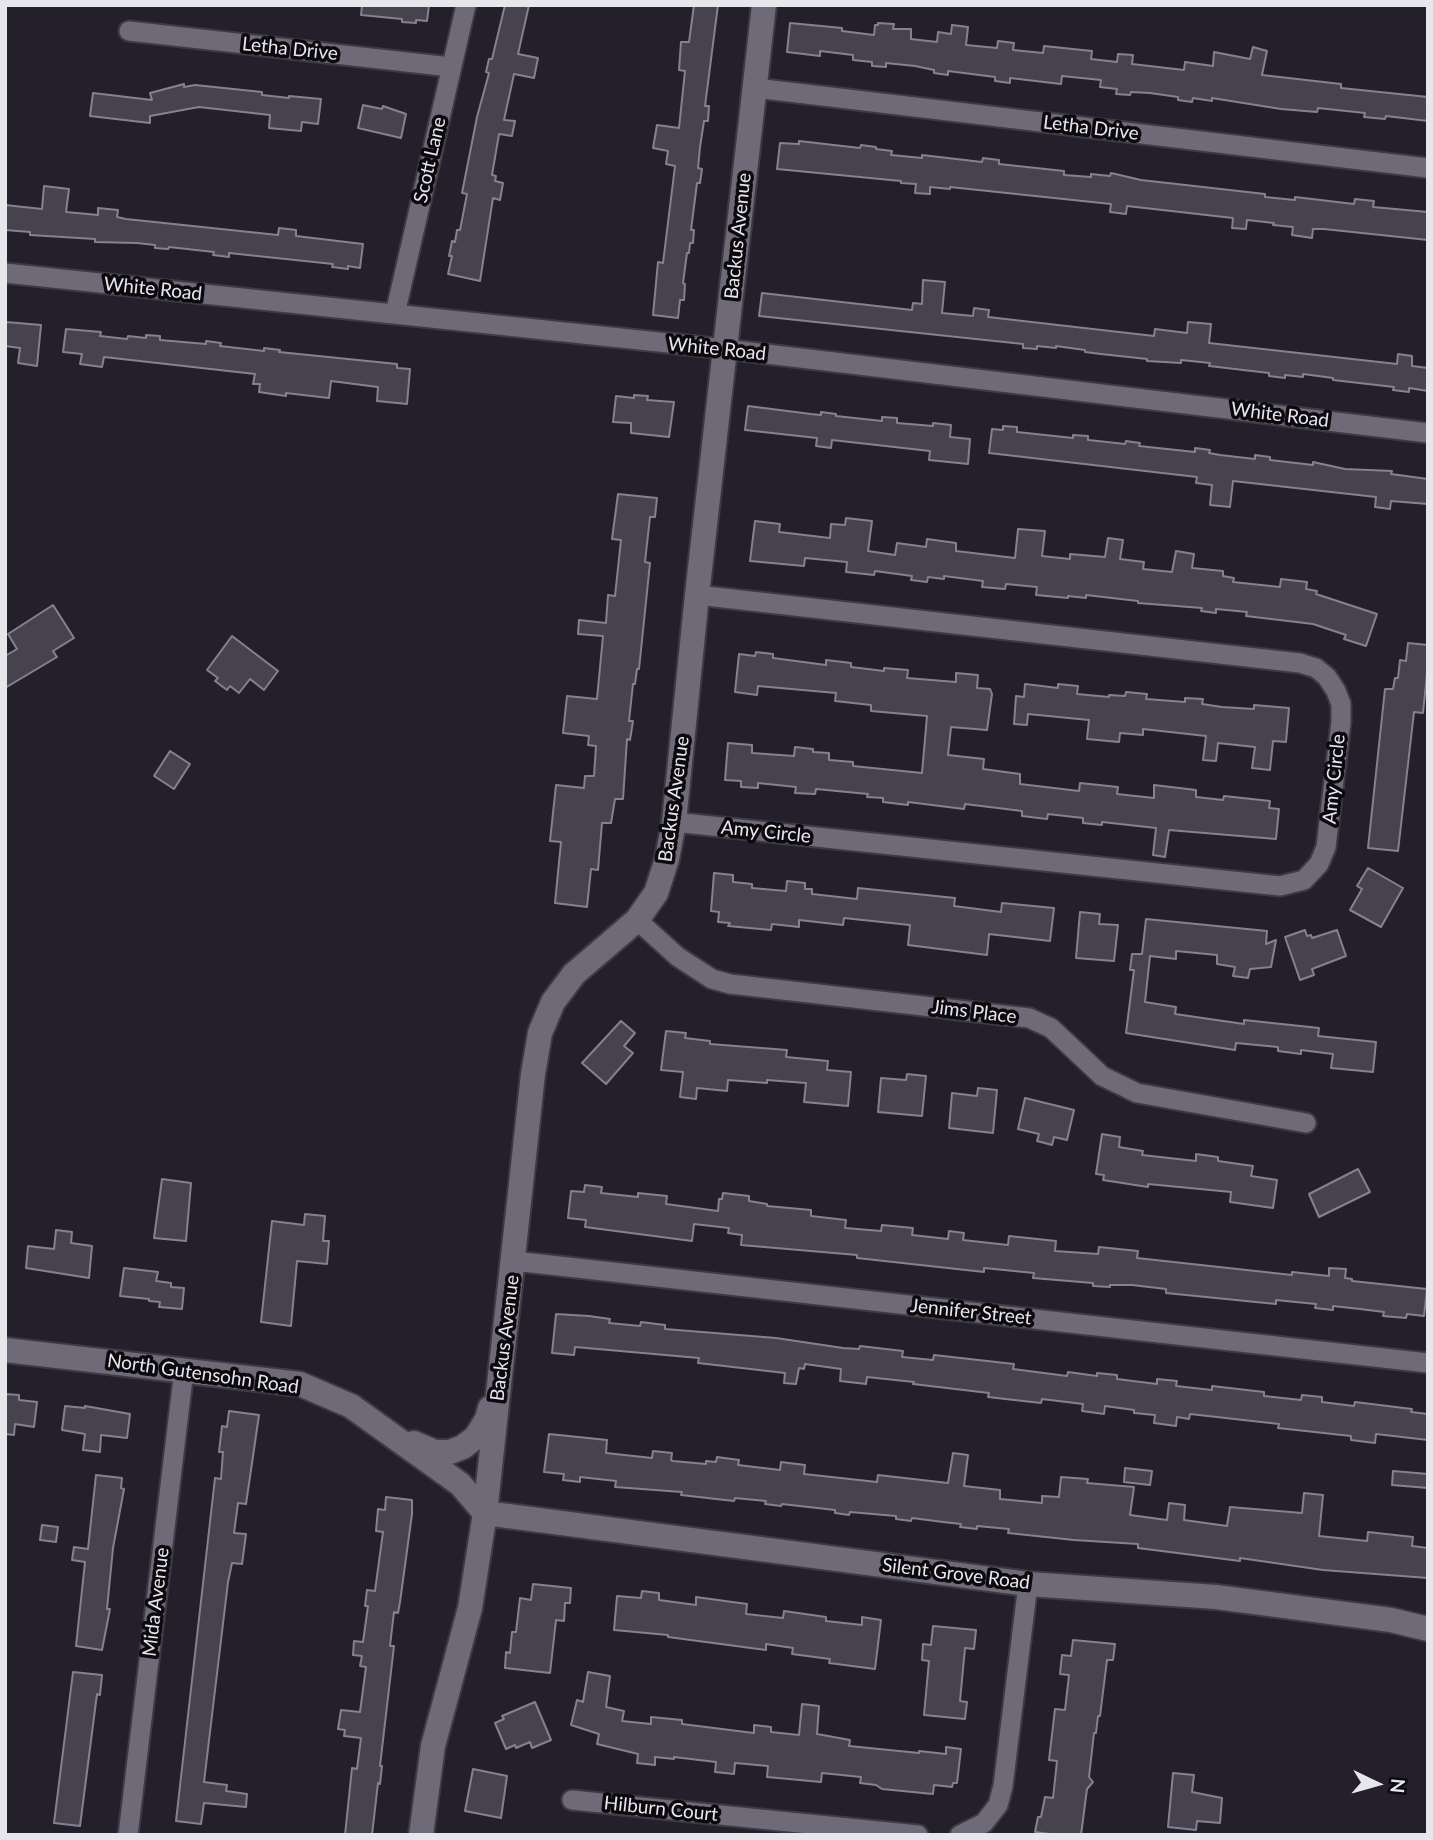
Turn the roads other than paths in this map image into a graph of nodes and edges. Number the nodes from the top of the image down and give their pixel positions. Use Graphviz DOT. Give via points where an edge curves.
graph roads {
  1 [pos="466,5"];
  2 [pos="764,5"];
  3 [pos="130,31"];
  4 [pos="451,67"];
  5 [pos="755,88"];
  6 [pos="1428,168"];
  7 [pos="5,273"];
  8 [pos="395,314"];
  9 [pos="725,349"];
  10 [pos="1428,433"];
  11 [pos="697,595"];
  12 [pos="674,822"];
  13 [pos="636,920"];
  14 [pos="1306,1124"];
  15 [pos="514,1261"];
  16 [pos="5,1350"];
  17 [pos="1428,1363"];
  18 [pos="184,1370"];
  19 [pos="501,1372"];
  20 [pos="388,1431"];
  21 [pos="485,1513"];
  22 [pos="1028,1584"];
  23 [pos="1428,1629"];
  24 [pos="572,1800"];
  25 [pos="128,1835"];
  26 [pos="421,1835"];
  27 [pos="918,1835"];
  28 [pos="960,1835"];
  1 -- 4 [label="street, Scott Lane"];
  2 -- 5 [label="street, Backus Avenue"];
  3 -- 4 [label="street, Letha Drive"];
  4 -- 8 [label="street, Scott Lane"];
  5 -- 6 [label="street, Letha Drive"];
  5 -- 9 [label="street, Backus Avenue"];
  7 -- 8 [label="street, White Road"];
  8 -- 9 [label="street, White Road"];
  9 -- 10 [label="street, White Road"];
  9 -- 11 [label="street, Backus Avenue"];
  11 -- 12 [label="street, Backus Avenue"];
  11 -- 12 [label="street, Amy Circle" via="1300,663 1327,677 1341,704 1340,722 1326,847 1319,864 1304,880 1280,886"];
  12 -- 13 [label="street, Backus Avenue" via="656,893"];
  13 -- 14 [label="street, Jims Place" via="712,979 1029,1018 1051,1028 1102,1076 1137,1093"];
  13 -- 15 [label="street, Backus Avenue" via="574,974 553,1002 540,1033"];
  15 -- 17 [label="street, Jennifer Street"];
  15 -- 19 [label="street, Backus Avenue"];
  16 -- 18 [label="street, North Gutensohn Road"];
  18 -- 20 [label="street, North Gutensohn Road" via="300,1384 351,1405"];
  18 -- 25 [label="street, Mida Avenue"];
  19 -- 20 [label="street" via="486,1419 476,1437 463,1447 435,1452"];
  19 -- 21 [label="street, Backus Avenue"];
  20 -- 21 [label="street, North Gutensohn Road" via="460,1484"];
  21 -- 22 [label="street, Silent Grove Road"];
  21 -- 26 [label="street, Backus Avenue" via="470,1608 433,1746"];
  22 -- 23 [label="street, Silent Grove Road" via="1216,1597"];
  22 -- 28 [label="street" via="998,1805 984,1823"];
  24 -- 27 [label="street, Hilburn Court"];
}
